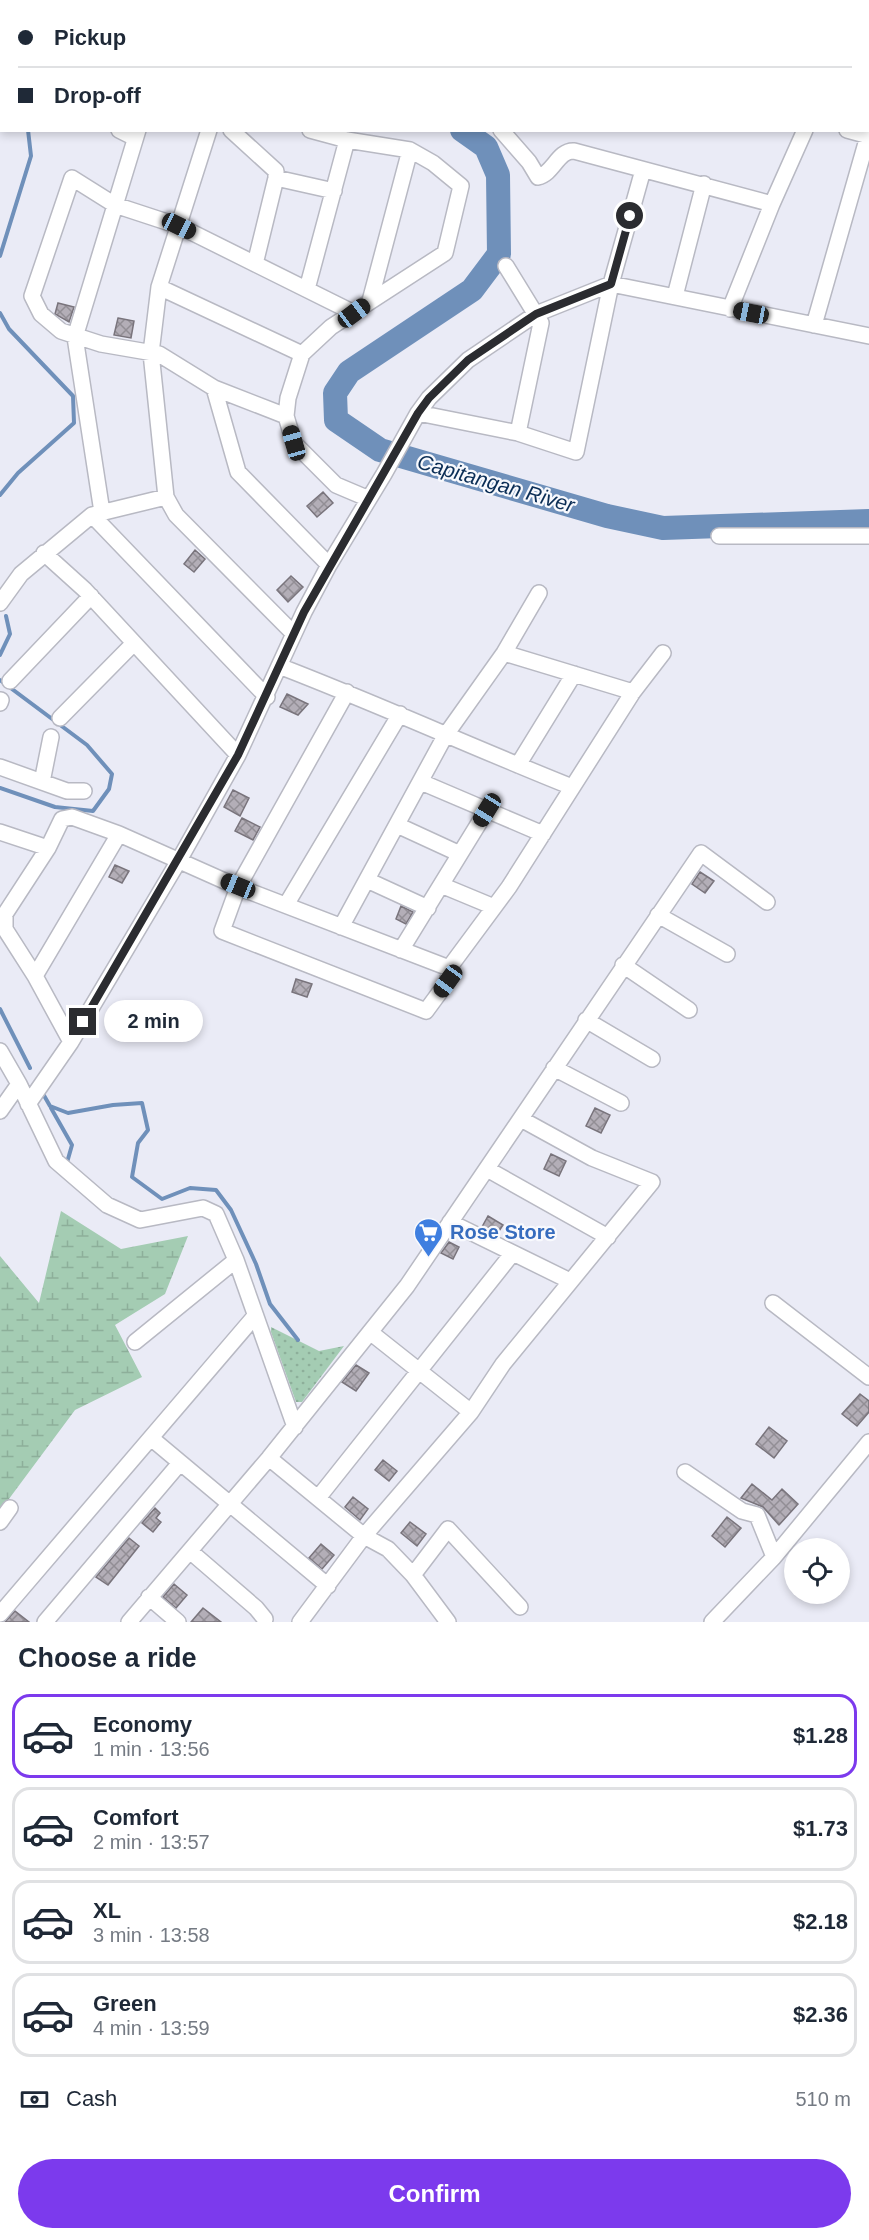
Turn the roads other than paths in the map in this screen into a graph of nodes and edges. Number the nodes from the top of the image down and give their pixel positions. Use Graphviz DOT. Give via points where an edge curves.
graph roads {
  1 [pos="208,132"];
  2 [pos="233,132"];
  3 [pos="317,132"];
  4 [pos="503,132"];
  5 [pos="804,132"];
  6 [pos="854,132"];
  7 [pos="136,134"];
  8 [pos="869,136"];
  9 [pos="347,140"];
  10 [pos="410,150"];
  11 [pos="643,170"];
  12 [pos="276,178"];
  13 [pos="704,184"];
  14 [pos="334,191"];
  15 [pos="772,204"];
  16 [pos="115,205"];
  17 [pos="179,226"];
  18 [pos="255,264"];
  19 [pos="506,266"];
  20 [pos="611,284"];
  21 [pos="159,287"];
  22 [pos="307,289"];
  23 [pos="675,296"];
  24 [pos="370,301"];
  25 [pos="730,309"];
  26 [pos="354,313"];
  27 [pos="536,314"];
  28 [pos="814,325"];
  29 [pos="869,336"];
  30 [pos="75,337"];
  31 [pos="151,353"];
  32 [pos="303,354"];
  33 [pos="214,388"];
  34 [pos="418,413"];
  35 [pos="286,417"];
  36 [pos="518,434"];
  37 [pos="166,497"];
  38 [pos="369,499"];
  39 [pos="97,514"];
  40 [pos="719,536"];
  41 [pos="869,536"];
  42 [pos="44,553"];
  43 [pos="329,565"];
  44 [pos="539,593"];
  45 [pos="91,597"];
  46 [pos="0,603"];
  47 [pos="294,634"];
  48 [pos="134,643"];
  49 [pos="504,653"];
  50 [pos="663,653"];
  51 [pos="279,666"];
  52 [pos="574,674"];
  53 [pos="10,681"];
  54 [pos="347,692"];
  55 [pos="633,693"];
  56 [pos="267,697"];
  57 [pos="400,714"];
  58 [pos="60,718"];
  59 [pos="445,736"];
  60 [pos="51,737"];
  61 [pos="238,755"];
  62 [pos="518,765"];
  63 [pos="0,768"];
  64 [pos="42,782"];
  65 [pos="421,782"];
  66 [pos="573,787"];
  67 [pos="84,791"];
  68 [pos="487,810"];
  69 [pos="397,825"];
  70 [pos="0,832"];
  71 [pos="119,834"];
  72 [pos="543,834"];
  73 [pos="48,848"];
  74 [pos="460,854"];
  75 [pos="178,862"];
  76 [pos="367,880"];
  77 [pos="441,885"];
  78 [pos="238,886"];
  79 [pos="6,899"];
  80 [pos="767,902"];
  81 [pos="286,905"];
  82 [pos="494,907"];
  83 [pos="428,908"];
  84 [pos="658,915"];
  85 [pos="341,927"];
  86 [pos="401,950"];
  87 [pos="727,954"];
  88 [pos="623,966"];
  89 [pos="449,968"];
  90 [pos="35,976"];
  91 [pos="689,1010"];
  92 [pos="586,1020"];
  93 [pos="71,1042"];
  94 [pos="0,1051"];
  95 [pos="651,1059"];
  96 [pos="554,1068"];
  97 [pos="19,1084"];
  98 [pos="621,1103"];
  99 [pos="28,1104"];
  100 [pos="0,1111"];
  101 [pos="520,1119"];
  102 [pos="487,1169"];
  103 [pos="450,1222"];
  104 [pos="608,1237"];
  105 [pos="512,1254"];
  106 [pos="236,1260"];
  107 [pos="570,1281"];
  108 [pos="773,1303"];
  109 [pos="255,1316"];
  110 [pos="370,1332"];
  111 [pos="135,1342"];
  112 [pos="418,1371"];
  113 [pos="869,1377"];
  114 [pos="471,1412"];
  115 [pos="295,1427"];
  116 [pos="151,1438"];
  117 [pos="869,1442"];
  118 [pos="269,1458"];
  119 [pos="180,1463"];
  120 [pos="685,1472"];
  121 [pos="318,1498"];
  122 [pos="229,1504"];
  123 [pos="10,1508"];
  124 [pos="0,1522"];
  125 [pos="364,1536"];
  126 [pos="191,1552"];
  127 [pos="774,1557"];
  128 [pos="413,1575"];
  129 [pos="328,1586"];
  130 [pos="149,1597"];
  131 [pos="520,1607"];
  132 [pos="0,1614"];
  133 [pos="266,1621"];
  134 [pos="45,1622"];
  135 [pos="129,1622"];
  136 [pos="178,1622"];
  137 [pos="300,1622"];
  138 [pos="448,1622"];
  139 [pos="712,1622"];
  1 -- 17 [label="street"];
  2 -- 12 [label="street" via="276,171"];
  3 -- 9 [label="street"];
  4 -- 11 [label="street" via="538,177 545,175 569,150"];
  5 -- 15 [label="street"];
  6 -- 8 [label="street"];
  7 -- 16 [label="street"];
  8 -- 28 [label="street"];
  9 -- 10 [label="street"];
  9 -- 14 [label="street"];
  10 -- 24 [label="street"];
  10 -- 24 [label="street" via="461,186 445,253"];
  11 -- 13 [label="street"];
  11 -- 20 [label="street"];
  12 -- 14 [label="street"];
  12 -- 18 [label="street"];
  13 -- 15 [label="street"];
  13 -- 23 [label="street"];
  14 -- 22 [label="street"];
  15 -- 25 [label="street"];
  16 -- 17 [label="street"];
  16 -- 30 [label="street"];
  16 -- 30 [label="street" via="72,178 32,296 41,314"];
  17 -- 18 [label="street"];
  17 -- 21 [label="street"];
  18 -- 22 [label="street"];
  19 -- 27 [label="street"];
  20 -- 23 [label="street"];
  20 -- 27 [label="street"];
  20 -- 36 [label="street" via="576,452"];
  21 -- 31 [label="street"];
  21 -- 32 [label="street"];
  22 -- 26 [label="street"];
  23 -- 25 [label="street"];
  24 -- 26 [label="street"];
  25 -- 28 [label="street"];
  26 -- 32 [label="street" via="331,327"];
  27 -- 34 [label="street" via="468,360"];
  27 -- 36 [label="street" via="542,323"];
  28 -- 29 [label="street"];
  30 -- 31 [label="street"];
  30 -- 39 [label="street"];
  31 -- 33 [label="street" via="159,354"];
  31 -- 37 [label="street"];
  32 -- 35 [label="street" via="288,398"];
  33 -- 35 [label="street"];
  33 -- 43 [label="street" via="238,472"];
  34 -- 36 [label="street"];
  34 -- 38 [label="street"];
  35 -- 38 [label="street" via="294,443 302,452 336,485"];
  37 -- 39 [label="street"];
  37 -- 47 [label="street" via="176,515"];
  38 -- 43 [label="street"];
  39 -- 42 [label="street"];
  39 -- 56 [label="street"];
  40 -- 41 [label="street"];
  42 -- 45 [label="street"];
  42 -- 46 [label="street" via="21,574"];
  43 -- 47 [label="street"];
  44 -- 49 [label="street"];
  45 -- 48 [label="street"];
  45 -- 53 [label="street"];
  47 -- 51 [label="street"];
  48 -- 58 [label="street"];
  48 -- 61 [label="street"];
  49 -- 52 [label="street"];
  49 -- 59 [label="street"];
  50 -- 55 [label="street"];
  51 -- 54 [label="street"];
  51 -- 56 [label="street"];
  52 -- 55 [label="street"];
  52 -- 62 [label="street"];
  54 -- 57 [label="street"];
  54 -- 78 [label="street"];
  55 -- 66 [label="street"];
  56 -- 61 [label="street"];
  57 -- 59 [label="street"];
  57 -- 81 [label="street"];
  59 -- 62 [label="street"];
  59 -- 65 [label="street"];
  60 -- 64 [label="street"];
  61 -- 75 [label="street"];
  62 -- 66 [label="street"];
  63 -- 64 [label="street"];
  64 -- 67 [label="street" via="68,791"];
  65 -- 68 [label="street"];
  65 -- 69 [label="street"];
  66 -- 72 [label="street"];
  68 -- 72 [label="street"];
  68 -- 74 [label="street"];
  69 -- 74 [label="street"];
  69 -- 76 [label="street"];
  70 -- 73 [label="street"];
  71 -- 73 [label="street" via="72,817 62,819"];
  71 -- 75 [label="street"];
  71 -- 90 [label="street"];
  72 -- 82 [label="street"];
  73 -- 79 [label="street"];
  74 -- 77 [label="street"];
  75 -- 78 [label="street"];
  75 -- 93 [label="street"];
  76 -- 83 [label="street"];
  76 -- 85 [label="street"];
  77 -- 82 [label="street"];
  77 -- 83 [label="street"];
  78 -- 81 [label="street"];
  78 -- 89 [label="street" via="222,931 426,1011 448,981"];
  79 -- 90 [label="street" via="5,929"];
  80 -- 84 [label="street" via="701,853"];
  81 -- 85 [label="street"];
  82 -- 89 [label="street"];
  83 -- 86 [label="street"];
  84 -- 87 [label="street"];
  84 -- 88 [label="street"];
  85 -- 86 [label="street"];
  86 -- 89 [label="street"];
  88 -- 91 [label="street"];
  88 -- 92 [label="street"];
  90 -- 93 [label="street"];
  92 -- 95 [label="street"];
  92 -- 96 [label="street"];
  93 -- 99 [label="street"];
  94 -- 97 [label="street"];
  96 -- 98 [label="street"];
  96 -- 101 [label="street"];
  97 -- 99 [label="street"];
  97 -- 100 [label="street"];
  99 -- 106 [label="street" via="56,1161 107,1205 140,1220 204,1208 216,1214"];
  101 -- 102 [label="street"];
  101 -- 104 [label="street" via="592,1158 652,1182"];
  102 -- 103 [label="street"];
  102 -- 104 [label="street"];
  103 -- 105 [label="street"];
  103 -- 110 [label="street"];
  104 -- 107 [label="street"];
  105 -- 107 [label="street"];
  105 -- 112 [label="street"];
  106 -- 109 [label="street"];
  106 -- 111 [label="street"];
  107 -- 114 [label="street" via="503,1364"];
  108 -- 113 [label="street"];
  109 -- 115 [label="street"];
  109 -- 116 [label="street"];
  110 -- 112 [label="street"];
  110 -- 115 [label="street"];
  112 -- 114 [label="street"];
  112 -- 121 [label="street"];
  114 -- 125 [label="street"];
  115 -- 118 [label="street"];
  116 -- 119 [label="street"];
  116 -- 132 [label="street"];
  117 -- 127 [label="street"];
  118 -- 121 [label="street"];
  118 -- 122 [label="street"];
  119 -- 122 [label="street"];
  119 -- 134 [label="street"];
  120 -- 127 [label="street" via="742,1512 757,1515"];
  121 -- 125 [label="street"];
  122 -- 126 [label="street"];
  122 -- 129 [label="street"];
  123 -- 124 [label="street"];
  125 -- 128 [label="street" via="388,1549"];
  125 -- 129 [label="street"];
  126 -- 130 [label="street"];
  126 -- 133 [label="street"];
  127 -- 139 [label="street"];
  128 -- 131 [label="street" via="448,1528"];
  128 -- 138 [label="street"];
  129 -- 137 [label="street"];
  130 -- 135 [label="street"];
  130 -- 136 [label="street"];
}
